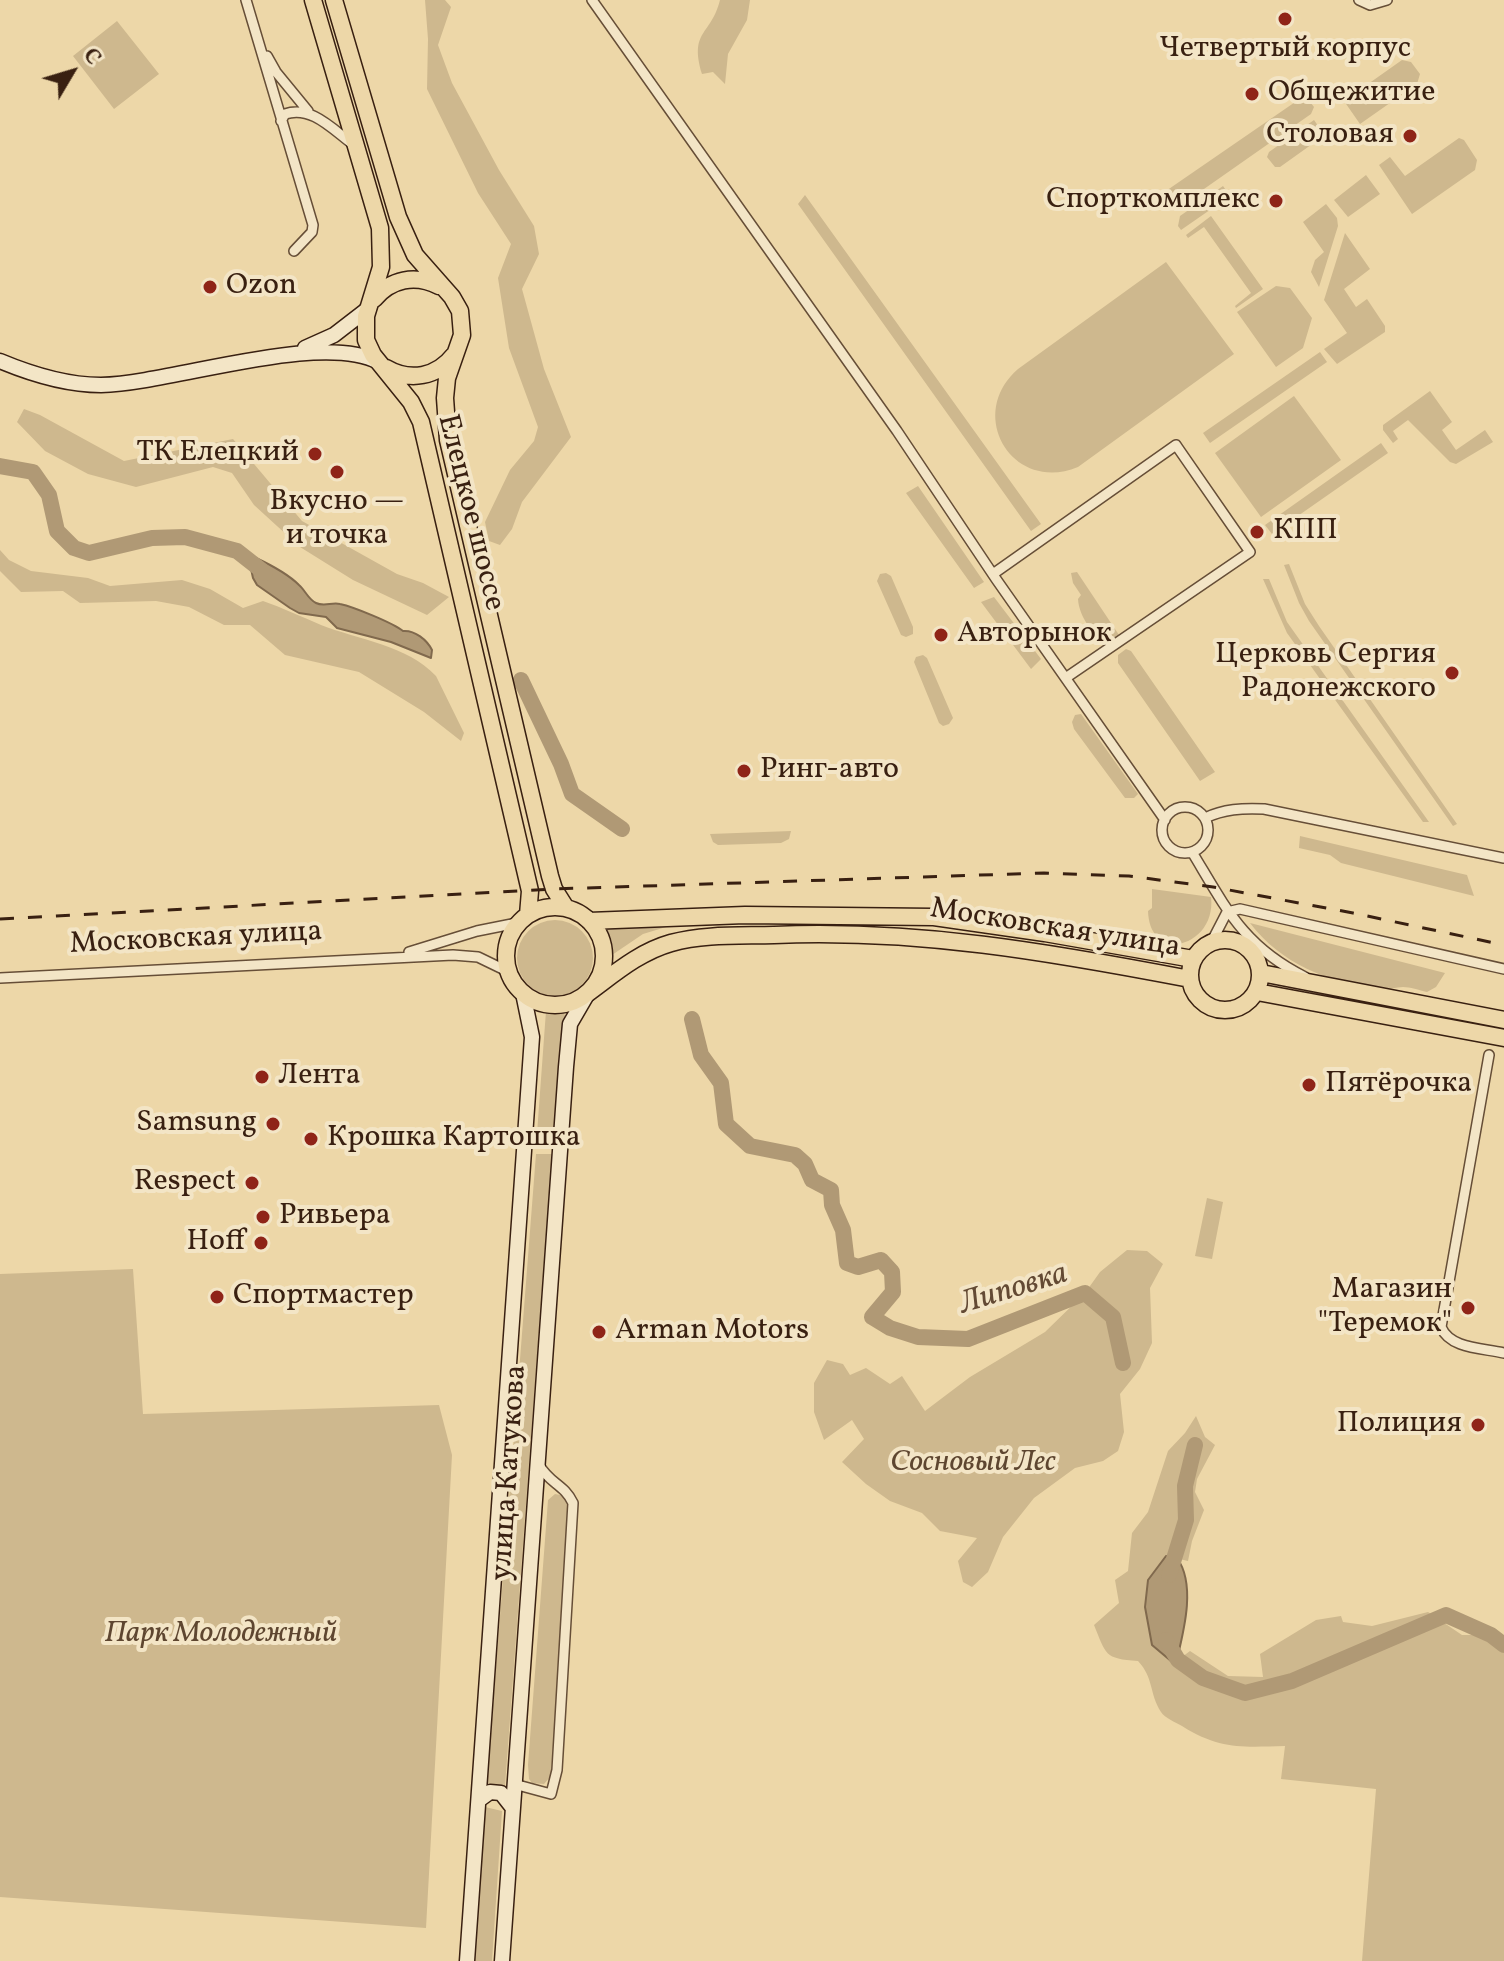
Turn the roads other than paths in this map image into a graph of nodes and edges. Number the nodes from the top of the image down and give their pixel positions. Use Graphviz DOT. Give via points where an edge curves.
graph roads {
  1 [pos="246,0"];
  2 [pos="313,0"];
  3 [pos="334,0"];
  4 [pos="592,0"];
  5 [pos="1359,0"];
  6 [pos="1387,0"];
  7 [pos="261,44"];
  8 [pos="308,111"];
  9 [pos="281,121"];
  10 [pos="358,148"];
  11 [pos="294,251"];
  12 [pos="446,292"];
  13 [pos="369,308"];
  14 [pos="457,350"];
  15 [pos="290,354"];
  16 [pos="0,361"];
  17 [pos="382,364"];
  18 [pos="993,574"];
  19 [pos="1067,677"];
  20 [pos="1205,818"];
  21 [pos="1165,820"];
  22 [pos="1192,852"];
  23 [pos="1504,858"];
  24 [pos="566,908"];
  25 [pos="1227,912"];
  26 [pos="523,919"];
  27 [pos="589,921"];
  28 [pos="1247,937"];
  29 [pos="1212,941"];
  30 [pos="1255,956"];
  31 [pos="395,957"];
  32 [pos="1193,959"];
  33 [pos="1504,969"];
  34 [pos="509,972"];
  35 [pos="1261,973"];
  36 [pos="0,978"];
  37 [pos="1190,979"];
  38 [pos="1326,987"];
  39 [pos="1257,992"];
  40 [pos="523,993"];
  41 [pos="588,993"];
  42 [pos="1504,1020"];
  43 [pos="1504,1038"];
  44 [pos="1489,1055"];
  45 [pos="1504,1353"];
  46 [pos="538,1462"];
  47 [pos="567,1490"];
  48 [pos="534,1505"];
  49 [pos="514,1784"];
  50 [pos="479,1800"];
  51 [pos="512,1807"];
  52 [pos="465,1961"];
  53 [pos="502,1961"];
  1 -- 7 [label="street"];
  2 -- 10 [label="main road, Елецкое шоссе"];
  3 -- 12 [label="main road, Елецкое шоссе" via="398,217 415,255"];
  4 -- 18 [label="street"];
  5 -- 6 [label="street" via="1370,5"];
  7 -- 8 [label="street"];
  7 -- 9 [label="street"];
  8 -- 9 [label="street" via="285,114"];
  8 -- 10 [label="street"];
  9 -- 11 [label="street" via="313,225"];
  10 -- 13 [label="main road, Елецкое шоссе" via="382,250"];
  12 -- 13 [label="main road" via="426,280 403,280 382,290"];
  12 -- 14 [label="main road, Елецкое шоссе" via="462,319"];
  13 -- 15 [label="main road" via="334,335"];
  13 -- 17 [label="main road, Елецкое шоссе" via="366,340"];
  14 -- 17 [label="main road" via="447,364 425,375 400,375"];
  14 -- 24 [label="main road, Елецкое шоссе" via="445,398 448,440 550,876"];
  15 -- 16 [label="main road" via="99,385 57,380"];
  15 -- 17 [label="main road" via="336,352"];
  17 -- 26 [label="main road, Елецкое шоссе" via="411,402 428,449 530,891"];
  18 -- 19 [label="street"];
  18 -- 19 [label="street" via="1176,445 1250,552"];
  19 -- 21 [label="street"];
  20 -- 21 [label="street" via="1185,807"];
  20 -- 22 [label="street" via="1208,835"];
  20 -- 23 [label="street" via="1241,808 1264,809"];
  21 -- 22 [label="street" via="1163,835 1171,848"];
  22 -- 25 [label="street"];
  24 -- 26 [label="main road" via="546,908"];
  24 -- 27 [label="main road"];
  25 -- 28 [label="street"];
  25 -- 29 [label="street"];
  25 -- 33 [label="street" via="1240,909"];
  26 -- 31 [label="street, Московская улица"];
  26 -- 34 [label="main road" via="506,951"];
  27 -- 32 [label="main road, Московская улица" via="745,915 934,917"];
  27 -- 41 [label="main road" via="604,955 597,982"];
  28 -- 30 [label="street"];
  28 -- 38 [label="street"];
  29 -- 30 [label="main road, Московская улица" via="1237,944"];
  29 -- 32 [label="main road, Московская улица"];
  30 -- 35 [label="main road"];
  31 -- 34 [label="street, Московская улица" via="478,957"];
  31 -- 36 [label="street, Московская улица"];
  32 -- 37 [label="main road"];
  34 -- 40 [label="main road"];
  35 -- 38 [label="main road"];
  35 -- 39 [label="main road"];
  37 -- 39 [label="main road, Московская улица" via="1197,996 1219,1008 1242,1006"];
  37 -- 41 [label="main road, Московская улица" via="995,944 805,933 669,944 632,960"];
  38 -- 42 [label="main road"];
  39 -- 43 [label="main road"];
  40 -- 41 [label="main road" via="554,1006"];
  40 -- 50 [label="main road, улица Катукова" via="532,1037"];
  41 -- 46 [label="main road, улица Катукова" via="570,1024"];
  44 -- 45 [label="street" via="1441,1327 1445,1338 1456,1343"];
  46 -- 47 [label="street" via="548,1480"];
  46 -- 48 [label="main road, улица Катукова"];
  47 -- 48 [label="street" via="553,1488"];
  47 -- 49 [label="street" via="573,1503 557,1770 551,1794"];
  48 -- 49 [label="main road, улица Катукова"];
  49 -- 51 [label="main road, улица Катукова"];
  50 -- 51 [label="main road" via="490,1792 501,1793"];
  50 -- 52 [label="main road, улица Катукова"];
  51 -- 53 [label="main road, улица Катукова"];
}
